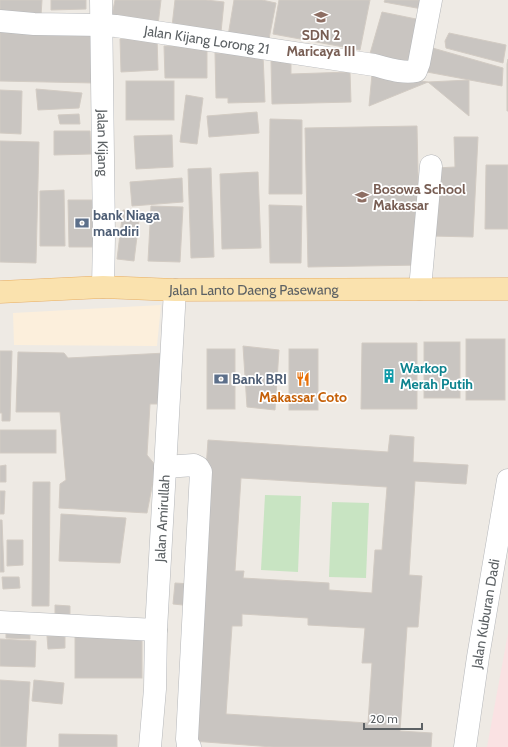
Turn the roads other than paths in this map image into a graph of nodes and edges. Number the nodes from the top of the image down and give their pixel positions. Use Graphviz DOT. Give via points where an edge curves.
graph roads {
  1 [pos="101,0"];
  2 [pos="431,0"];
  3 [pos="0,21"];
  4 [pos="109,26"];
  5 [pos="431,166"];
  6 [pos="104,287"];
  7 [pos="420,289"];
  8 [pos="508,289"];
  9 [pos="175,290"];
  10 [pos="0,292"];
  11 [pos="165,467"];
  12 [pos="507,488"];
  13 [pos="0,622"];
  14 [pos="156,630"];
  15 [pos="155,689"];
  16 [pos="189,689"];
  17 [pos="150,747"];
  18 [pos="190,747"];
  19 [pos="465,747"];
  1 -- 4 [label="street, Jalan Kijang"];
  2 -- 4 [label="street, Jalan Kijang Lorong 21" via="419,63 416,71 409,72"];
  3 -- 4 [label="street, Jalan Kijang Lorong 21"];
  4 -- 6 [label="street, Jalan Kijang"];
  5 -- 7 [label="street"];
  6 -- 9 [label="main road, Jalan Lanto Daeng Pasewang"];
  6 -- 10 [label="main road, Jalan Lanto Daeng Pasewang"];
  7 -- 8 [label="main road, Jalan Lanto Daeng Pasewang"];
  7 -- 9 [label="main road, Jalan Lanto Daeng Pasewang"];
  9 -- 11 [label="street, Jalan Amirullah"];
  11 -- 14 [label="street, Jalan Amirullah"];
  11 -- 16 [label="street" via="194,465 201,472"];
  12 -- 19 [label="street, Jalan Kuburan Dadi"];
  13 -- 14 [label="street"];
  14 -- 15 [label="street, Jalan Amirullah"];
  15 -- 16 [label="street"];
  15 -- 17 [label="street, Jalan Amirullah"];
  16 -- 18 [label="street" via="187,739"];
}
